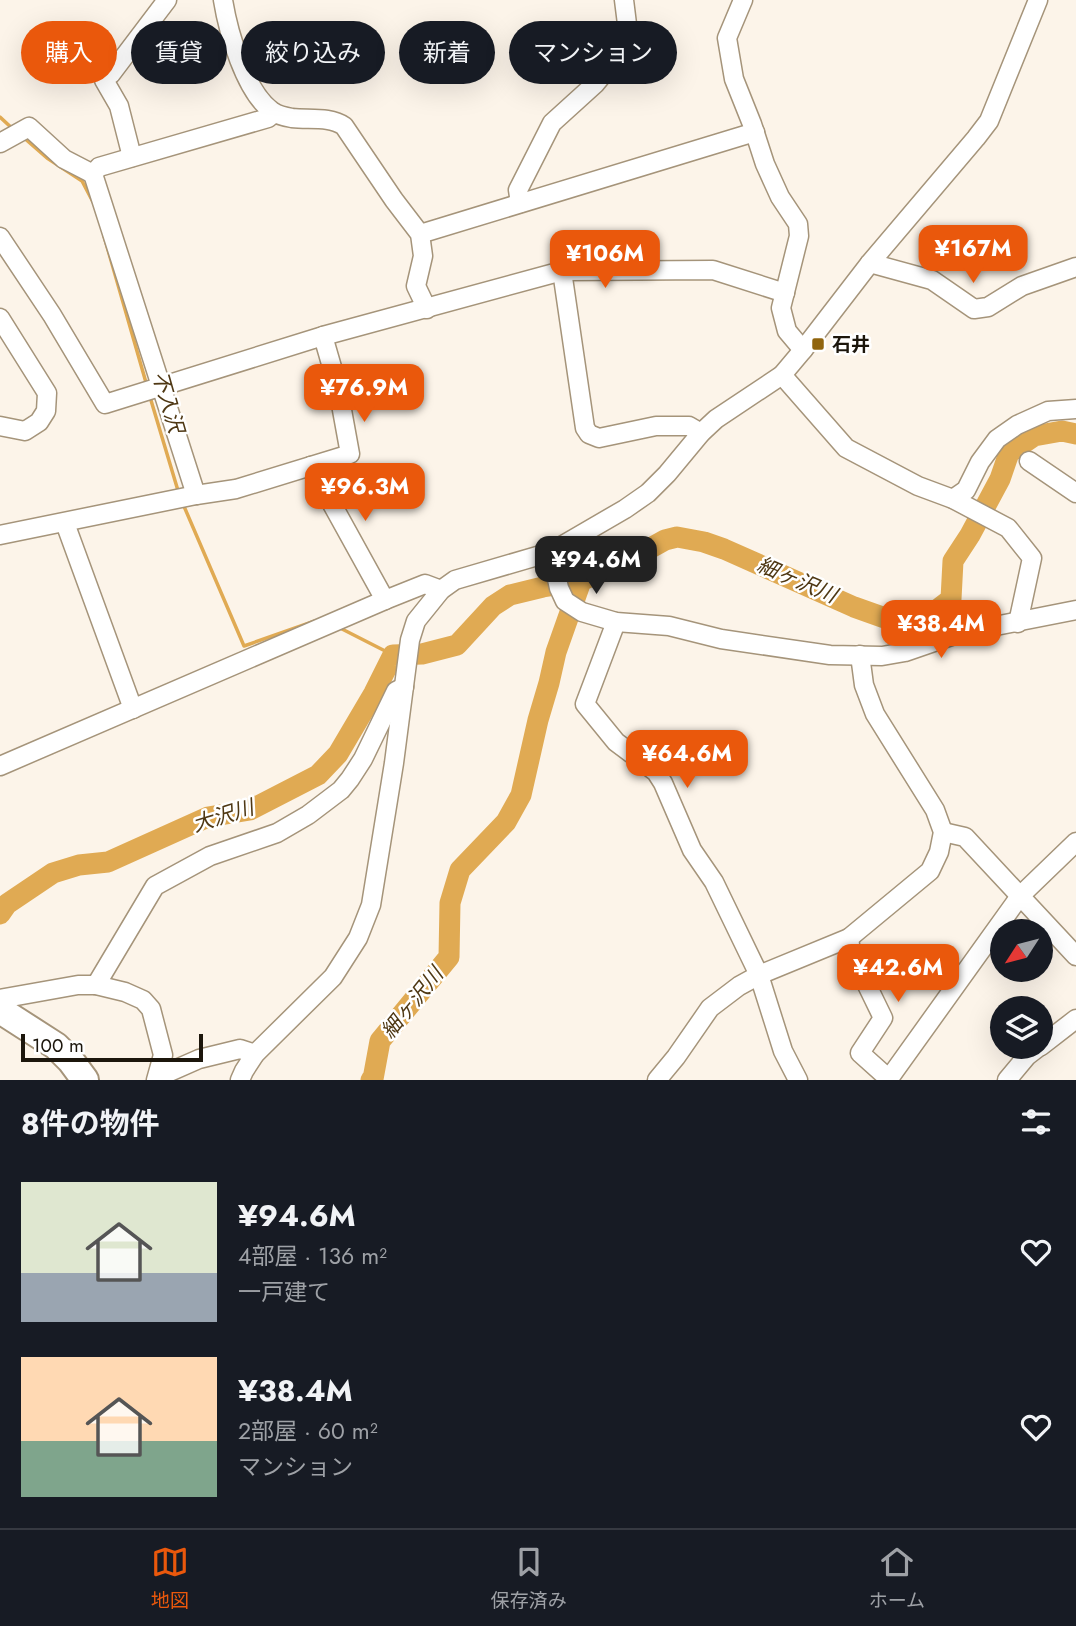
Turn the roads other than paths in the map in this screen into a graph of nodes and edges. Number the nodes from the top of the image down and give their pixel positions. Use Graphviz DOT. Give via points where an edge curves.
graph roads {
  1 [pos="167,0"];
  2 [pos="223,0"];
  3 [pos="624,0"];
  4 [pos="743,0"];
  5 [pos="1038,0"];
  6 [pos="274,113"];
  7 [pos="755,132"];
  8 [pos="0,143"];
  9 [pos="132,157"];
  10 [pos="93,174"];
  11 [pos="520,203"];
  12 [pos="420,234"];
  13 [pos="0,237"];
  14 [pos="870,263"];
  15 [pos="1076,267"];
  16 [pos="562,271"];
  17 [pos="785,293"];
  18 [pos="427,309"];
  19 [pos="0,318"];
  20 [pos="323,336"];
  21 [pos="803,350"];
  22 [pos="782,375"];
  23 [pos="163,387"];
  24 [pos="1076,410"];
  25 [pos="0,426"];
  26 [pos="701,433"];
  27 [pos="1029,461"];
  28 [pos="311,466"];
  29 [pos="1076,493"];
  30 [pos="186,497"];
  31 [pos="960,503"];
  32 [pos="65,523"];
  33 [pos="0,535"];
  34 [pos="551,552"];
  35 [pos="441,590"];
  36 [pos="385,600"];
  37 [pos="1076,610"];
  38 [pos="615,622"];
  39 [pos="1018,623"];
  40 [pos="860,655"];
  41 [pos="405,678"];
  42 [pos="133,709"];
  43 [pos="0,766"];
  44 [pos="943,832"];
  45 [pos="1076,842"];
  46 [pos="1020,896"];
  47 [pos="849,939"];
  48 [pos="1076,956"];
  49 [pos="759,975"];
  50 [pos="96,985"];
  51 [pos="0,999"];
  52 [pos="0,1010"];
  53 [pos="1076,1019"];
  54 [pos="1053,1037"];
  55 [pos="255,1054"];
  56 [pos="1024,1059"];
  57 [pos="157,1078"];
  58 [pos="85,1080"];
  59 [pos="240,1080"];
  60 [pos="656,1080"];
  61 [pos="798,1080"];
  62 [pos="889,1080"];
  63 [pos="1007,1080"];
  1 -- 9 [label="street" via="104,80 119,106"];
  2 -- 6 [label="street" via="241,68 262,103"];
  3 -- 11 [label="street" via="627,24 613,57 595,84 552,123 518,190"];
  4 -- 7 [label="street" via="727,38 734,79"];
  5 -- 14 [label="street" via="989,121"];
  6 -- 9 [label="street"];
  6 -- 12 [label="street" via="331,120 344,126"];
  7 -- 11 [label="street"];
  7 -- 17 [label="street" via="780,197 798,224"];
  8 -- 10 [label="street" via="29,127 64,159"];
  9 -- 10 [label="street" via="99,167"];
  10 -- 23 [label="street"];
  11 -- 12 [label="street"];
  12 -- 18 [label="street" via="423,256 416,286"];
  13 -- 23 [label="street" via="105,404"];
  14 -- 15 [label="street" via="932,280 974,309"];
  14 -- 21 [label="street"];
  16 -- 17 [label="street" via="713,270"];
  16 -- 18 [label="street"];
  16 -- 26 [label="street" via="589,434 599,438 656,426 689,426"];
  17 -- 21 [label="street" via="781,308 787,331"];
  18 -- 20 [label="street"];
  19 -- 25 [label="street" via="47,393 46,411 39,422 25,431"];
  20 -- 23 [label="street"];
  20 -- 28 [label="street" via="350,454"];
  21 -- 22 [label="street"];
  22 -- 26 [label="street"];
  22 -- 31 [label="street" via="846,448"];
  23 -- 30 [label="street"];
  24 -- 31 [label="street" via="1048,411 998,439 980,462"];
  26 -- 34 [label="street" via="648,493"];
  27 -- 29 [label="street"];
  28 -- 30 [label="street" via="236,489"];
  28 -- 36 [label="street"];
  30 -- 32 [label="street"];
  31 -- 39 [label="street" via="1008,528 1032,558"];
  32 -- 33 [label="street"];
  32 -- 42 [label="street"];
  34 -- 35 [label="street" via="455,580"];
  34 -- 38 [label="street" via="565,601 582,612"];
  35 -- 36 [label="street" via="425,584"];
  35 -- 41 [label="street" via="416,621"];
  36 -- 42 [label="street"];
  37 -- 39 [label="street"];
  38 -- 40 [label="street" via="669,626 721,639 830,655"];
  38 -- 49 [label="street" via="585,705 616,742 656,772"];
  39 -- 40 [label="street" via="960,633 905,652"];
  40 -- 44 [label="street" via="864,685 875,714 935,810"];
  41 -- 50 [label="street" via="363,759 341,790 276,833 210,856 155,887"];
  41 -- 55 [label="street" via="371,905 358,938 333,977"];
  42 -- 43 [label="street"];
  44 -- 46 [label="street" via="965,837"];
  44 -- 47 [label="street" via="930,870"];
  45 -- 46 [label="street"];
  46 -- 48 [label="street"];
  46 -- 62 [label="street"];
  47 -- 49 [label="street"];
  47 -- 62 [label="street" via="850,952 883,1018 860,1053"];
  49 -- 60 [label="street" via="710,1008"];
  49 -- 61 [label="street" via="783,1051"];
  50 -- 51 [label="street"];
  50 -- 57 [label="street" via="125,992 151,1009 163,1055"];
  52 -- 58 [label="highway" via="56,1046"];
  53 -- 54 [label="street"];
  55 -- 57 [label="street" via="240,1049 199,1059"];
  55 -- 59 [label="street"];
  56 -- 63 [label="street"];
}
